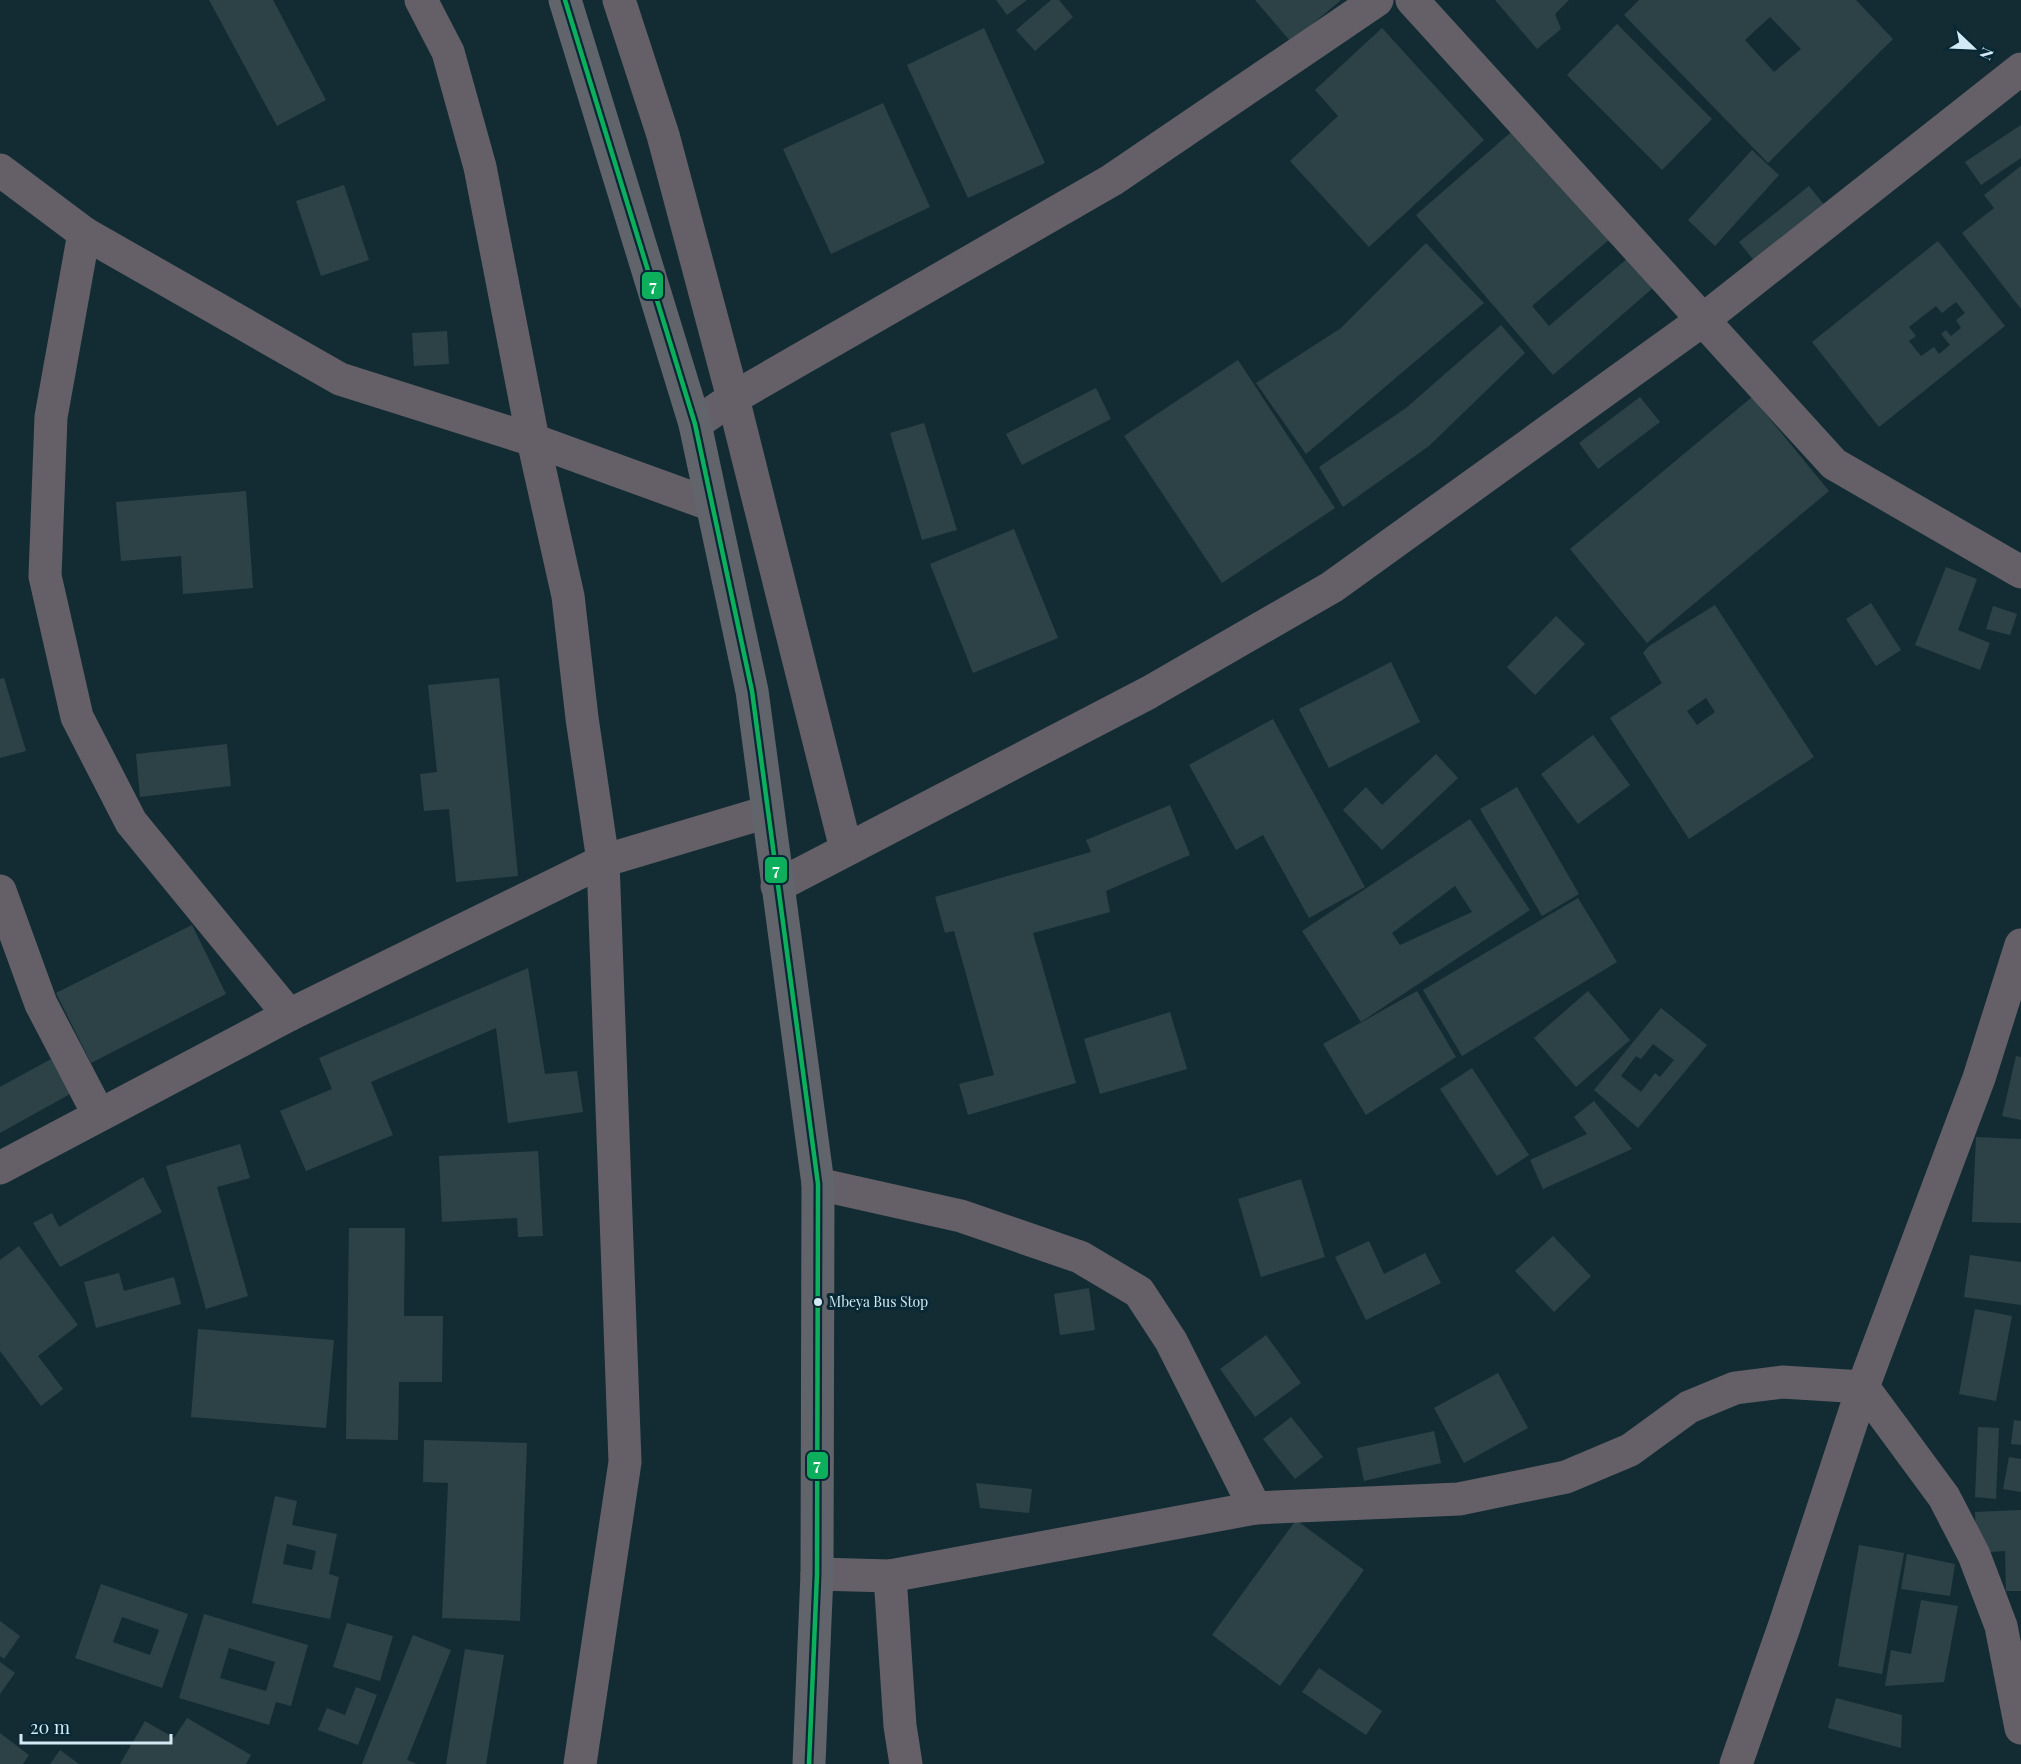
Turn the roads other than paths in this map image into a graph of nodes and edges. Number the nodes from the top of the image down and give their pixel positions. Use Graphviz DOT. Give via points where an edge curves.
graph roads {
  1 [pos="421,0"];
  2 [pos="565,0"];
  3 [pos="619,0"];
  4 [pos="1377,0"];
  5 [pos="1412,0"];
  6 [pos="2021,69"];
  7 [pos="0,170"];
  8 [pos="84,233"];
  9 [pos="1704,319"];
  10 [pos="734,398"];
  11 [pos="695,424"];
  12 [pos="533,441"];
  13 [pos="712,505"];
  14 [pos="2021,572"];
  15 [pos="767,812"];
  16 [pos="846,849"];
  17 [pos="603,861"];
  18 [pos="777,886"];
  19 [pos="0,891"];
  20 [pos="2021,945"];
  21 [pos="289,1015"];
  22 [pos="99,1116"];
  23 [pos="0,1168"];
  24 [pos="818,1184"];
  25 [pos="1863,1387"];
  26 [pos="1255,1508"];
  27 [pos="817,1574"];
  28 [pos="890,1576"];
  29 [pos="2011,1623"];
  30 [pos="2021,1728"];
  31 [pos="580,1764"];
  32 [pos="809,1764"];
  33 [pos="906,1764"];
  34 [pos="1736,1764"];
  1 -- 12 [label="street" via="448,52 480,167"];
  2 -- 11 [label="highway"];
  3 -- 10 [label="street" via="663,135"];
  4 -- 10 [label="street" via="1112,180"];
  5 -- 9 [label="street"];
  6 -- 9 [label="street"];
  7 -- 8 [label="street"];
  8 -- 12 [label="street" via="340,379"];
  8 -- 21 [label="street" via="51,417 45,576 77,717 131,822"];
  9 -- 14 [label="street" via="1834,464"];
  9 -- 16 [label="street" via="1332,587 1148,693"];
  10 -- 11 [label="street"];
  10 -- 16 [label="street"];
  11 -- 13 [label="highway"];
  12 -- 13 [label="street"];
  12 -- 17 [label="street" via="568,596"];
  13 -- 15 [label="highway" via="752,691"];
  15 -- 17 [label="street"];
  15 -- 18 [label="highway"];
  16 -- 18 [label="street"];
  17 -- 21 [label="street"];
  17 -- 31 [label="street" via="625,1461"];
  18 -- 24 [label="highway"];
  19 -- 22 [label="street" via="42,1004"];
  20 -- 25 [label="street" via="1979,1078"];
  21 -- 22 [label="street"];
  22 -- 23 [label="street"];
  24 -- 26 [label="street" via="961,1216 1080,1257 1139,1292 1171,1341"];
  24 -- 27 [label="highway"];
  25 -- 26 [label="street" via="1782,1382 1735,1388 1689,1407 1630,1450 1566,1477 1459,1499"];
  25 -- 29 [label="street" via="1944,1497"];
  25 -- 34 [label="street"];
  26 -- 28 [label="street"];
  27 -- 28 [label="street"];
  27 -- 32 [label="highway"];
  28 -- 33 [label="street"];
  29 -- 30 [label="street"];
}
